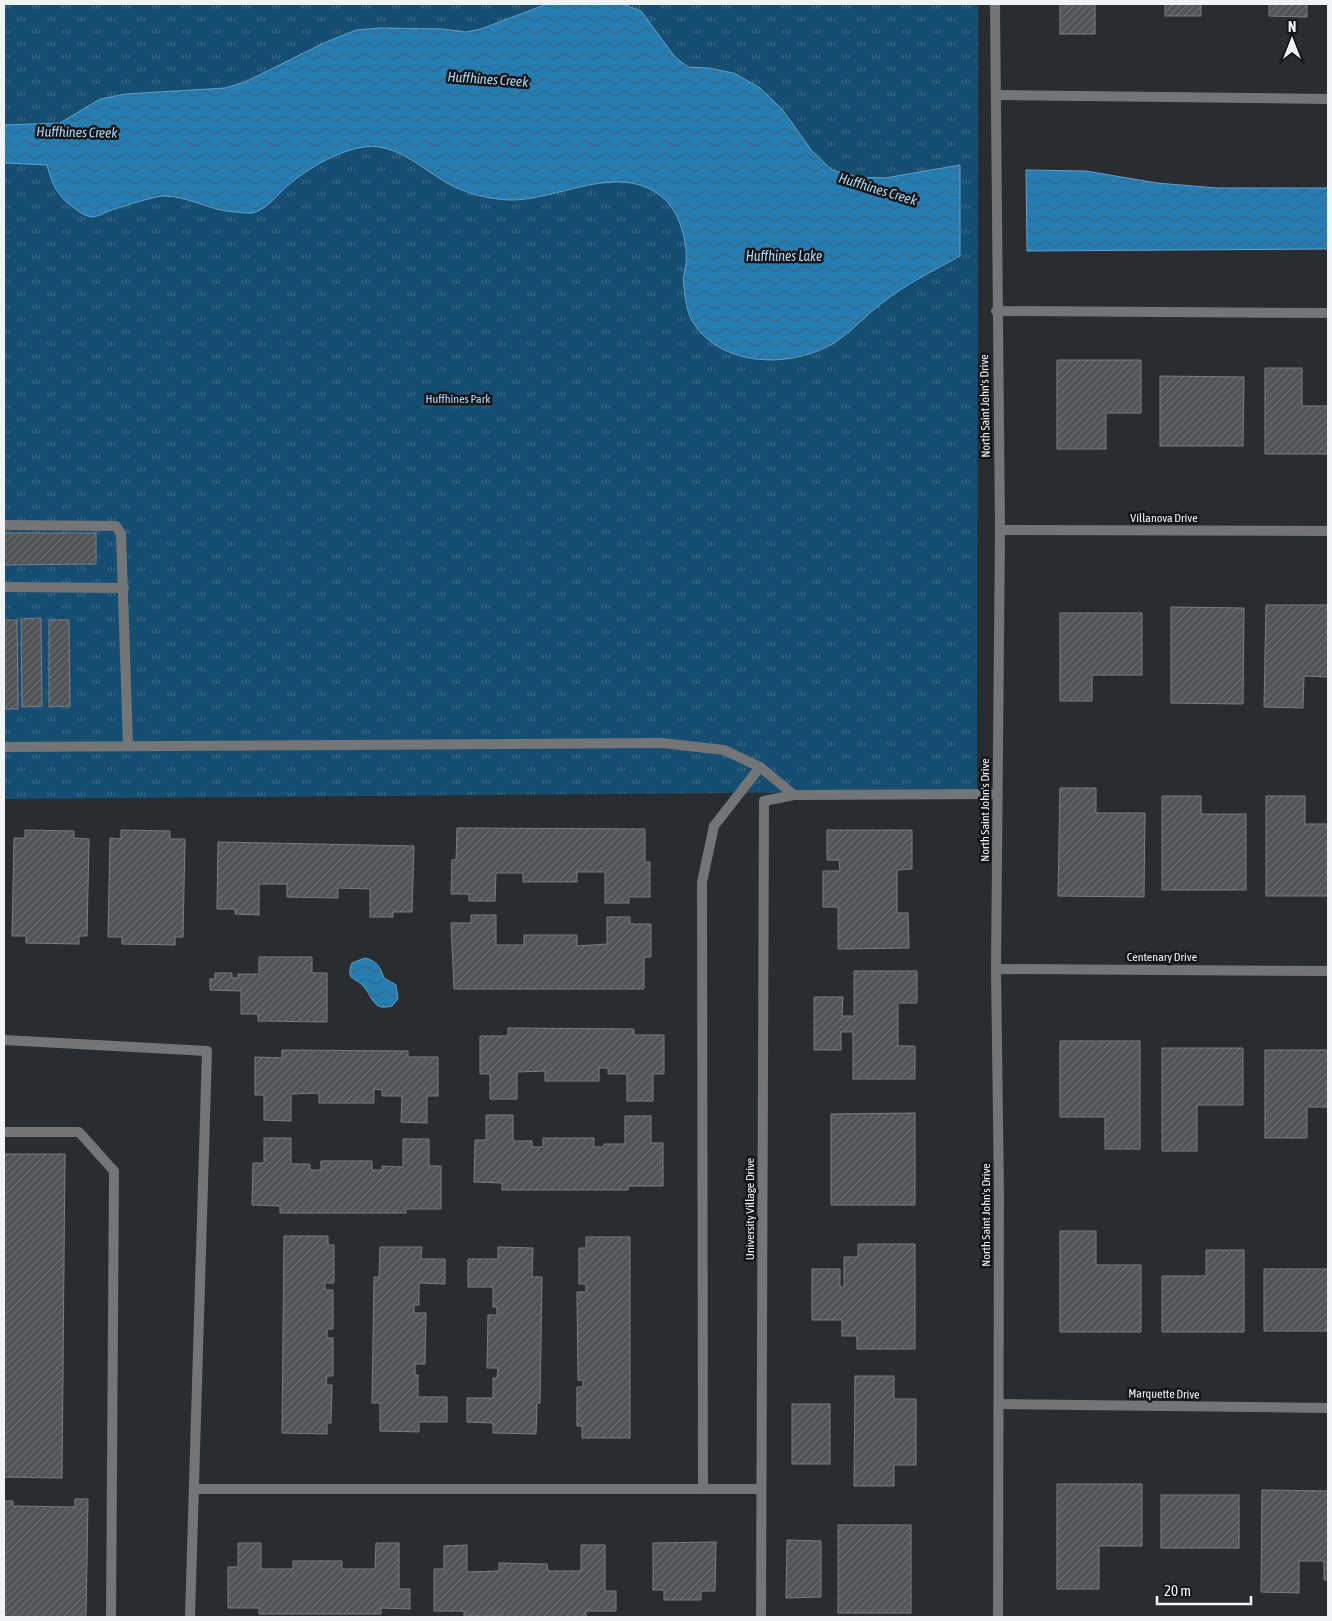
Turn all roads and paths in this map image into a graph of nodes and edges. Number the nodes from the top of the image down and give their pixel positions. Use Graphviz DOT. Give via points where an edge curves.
graph roads {
  1 [pos="995,4"];
  2 [pos="996,95"];
  3 [pos="1328,99"];
  4 [pos="996,311"];
  5 [pos="1328,313"];
  6 [pos="4,525"];
  7 [pos="1000,530"];
  8 [pos="1328,531"];
  9 [pos="4,587"];
  10 [pos="124,588"];
  11 [pos="128,745"];
  12 [pos="4,747"];
  13 [pos="760,767"];
  14 [pos="997,794"];
  15 [pos="794,795"];
  16 [pos="996,969"];
  17 [pos="1328,970"];
  18 [pos="4,1040"];
  19 [pos="4,1132"];
  20 [pos="999,1404"];
  21 [pos="1328,1408"];
  22 [pos="194,1489"];
  23 [pos="703,1489"];
  24 [pos="761,1489"];
  25 [pos="112,1617"];
  26 [pos="190,1617"];
  27 [pos="762,1617"];
  28 [pos="998,1617"];
  1 -- 2 [label="street, North Saint John's Drive"];
  2 -- 3 [label="street"];
  2 -- 4 [label="street, North Saint John's Drive"];
  4 -- 5 [label="street"];
  4 -- 7 [label="street, North Saint John's Drive"];
  6 -- 10 [label="street" via="116,526 121,534"];
  7 -- 8 [label="street, Villanova Drive"];
  7 -- 14 [label="street, North Saint John's Drive"];
  9 -- 10 [label="street"];
  10 -- 11 [label="street"];
  11 -- 12 [label="street"];
  11 -- 13 [label="street" via="662,743 724,750"];
  13 -- 15 [label="street"];
  13 -- 23 [label="street" via="714,826 702,882"];
  14 -- 15 [label="street"];
  14 -- 16 [label="street, North Saint John's Drive"];
  15 -- 24 [label="street, University Village Drive" via="764,801"];
  16 -- 17 [label="street, Centenary Drive"];
  16 -- 20 [label="street, North Saint John's Drive"];
  18 -- 22 [label="street" via="207,1051"];
  19 -- 25 [label="street" via="79,1132 114,1171"];
  20 -- 21 [label="street, Marquette Drive"];
  20 -- 28 [label="street, North Saint John's Drive"];
  22 -- 23 [label="street"];
  22 -- 26 [label="street"];
  23 -- 24 [label="street"];
  24 -- 27 [label="street, University Village Drive"];
}
